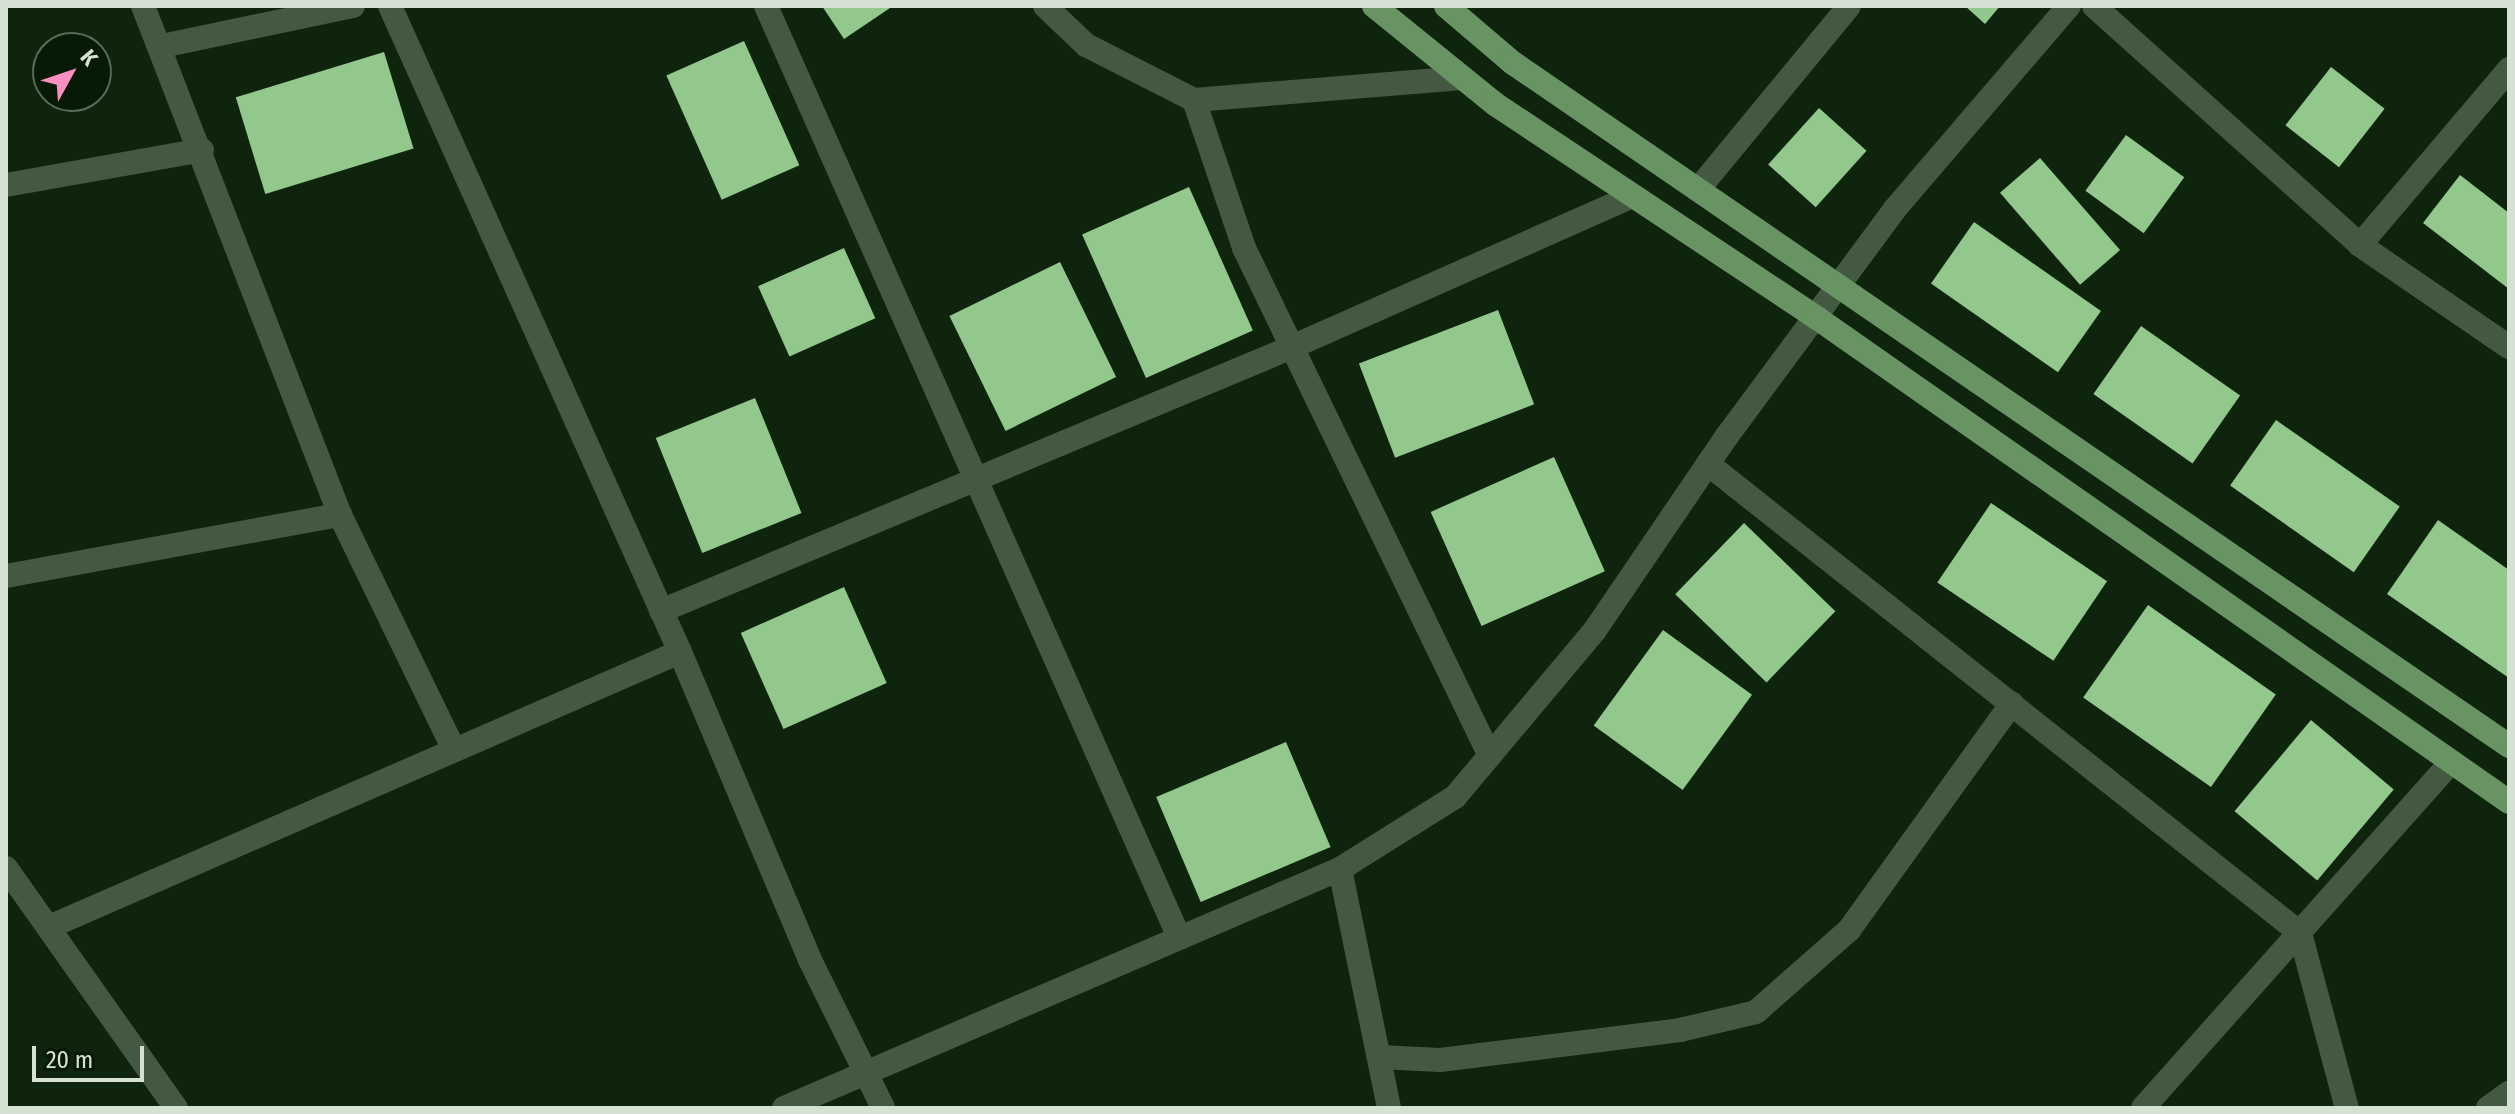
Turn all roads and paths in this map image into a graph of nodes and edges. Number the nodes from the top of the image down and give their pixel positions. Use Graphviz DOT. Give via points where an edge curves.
graph roads {
  1 [pos="143,6"];
  2 [pos="353,6"];
  3 [pos="390,6"];
  4 [pos="766,6"];
  5 [pos="1045,6"];
  6 [pos="1374,6"];
  7 [pos="1446,6"];
  8 [pos="1849,6"];
  9 [pos="2069,6"];
  10 [pos="2094,6"];
  11 [pos="162,46"];
  12 [pos="2509,69"];
  13 [pos="1462,78"];
  14 [pos="1194,100"];
  15 [pos="202,150"];
  16 [pos="6,185"];
  17 [pos="1700,187"];
  18 [pos="1633,196"];
  19 [pos="2360,245"];
  20 [pos="1841,286"];
  21 [pos="1817,318"];
  22 [pos="1292,347"];
  23 [pos="2509,347"];
  24 [pos="1708,464"];
  25 [pos="980,479"];
  26 [pos="340,515"];
  27 [pos="6,576"];
  28 [pos="661,611"];
  29 [pos="680,652"];
  30 [pos="2012,703"];
  31 [pos="2509,746"];
  32 [pos="454,750"];
  33 [pos="1490,756"];
  34 [pos="2450,764"];
  35 [pos="2504,788"];
  36 [pos="6,868"];
  37 [pos="1340,869"];
  38 [pos="49,927"];
  39 [pos="2300,933"];
  40 [pos="1179,937"];
  41 [pos="1379,1057"];
  42 [pos="866,1070"];
  43 [pos="2509,1093"];
  44 [pos="176,1108"];
  45 [pos="784,1108"];
  46 [pos="883,1108"];
  47 [pos="1389,1108"];
  48 [pos="2143,1108"];
  49 [pos="2347,1108"];
  50 [pos="2488,1108"];
  1 -- 11 [label="street"];
  2 -- 11 [label="street"];
  3 -- 28 [label="street"];
  4 -- 25 [label="street"];
  5 -- 14 [label="street" via="1086,45"];
  6 -- 13 [label="main road"];
  7 -- 17 [label="main road" via="1513,63"];
  8 -- 17 [label="street"];
  9 -- 20 [label="street" via="1894,210"];
  10 -- 19 [label="street"];
  11 -- 15 [label="street"];
  12 -- 19 [label="street"];
  13 -- 14 [label="street"];
  13 -- 18 [label="main road"];
  14 -- 22 [label="street" via="1244,248"];
  15 -- 16 [label="street"];
  15 -- 26 [label="street"];
  17 -- 20 [label="main road"];
  18 -- 21 [label="main road"];
  18 -- 22 [label="street"];
  19 -- 23 [label="street"];
  20 -- 21 [label="street"];
  20 -- 31 [label="main road"];
  21 -- 24 [label="street"];
  21 -- 34 [label="main road"];
  22 -- 25 [label="street"];
  22 -- 33 [label="street"];
  24 -- 30 [label="street"];
  24 -- 33 [label="street" via="1595,630"];
  25 -- 28 [label="street"];
  25 -- 40 [label="street"];
  26 -- 27 [label="street"];
  26 -- 32 [label="street"];
  28 -- 29 [label="street"];
  29 -- 32 [label="street"];
  29 -- 42 [label="street" via="810,960"];
  30 -- 39 [label="street"];
  30 -- 41 [label="street" via="1849,930 1756,1012 1680,1030 1440,1060"];
  32 -- 38 [label="street"];
  33 -- 37 [label="street" via="1455,797"];
  34 -- 35 [label="main road"];
  34 -- 39 [label="street"];
  36 -- 38 [label="street"];
  37 -- 40 [label="street"];
  37 -- 41 [label="street"];
  38 -- 44 [label="street"];
  39 -- 48 [label="street"];
  39 -- 49 [label="street"];
  40 -- 42 [label="street"];
  41 -- 47 [label="street"];
  42 -- 45 [label="street"];
  42 -- 46 [label="street"];
  43 -- 50 [label="street"];
}
